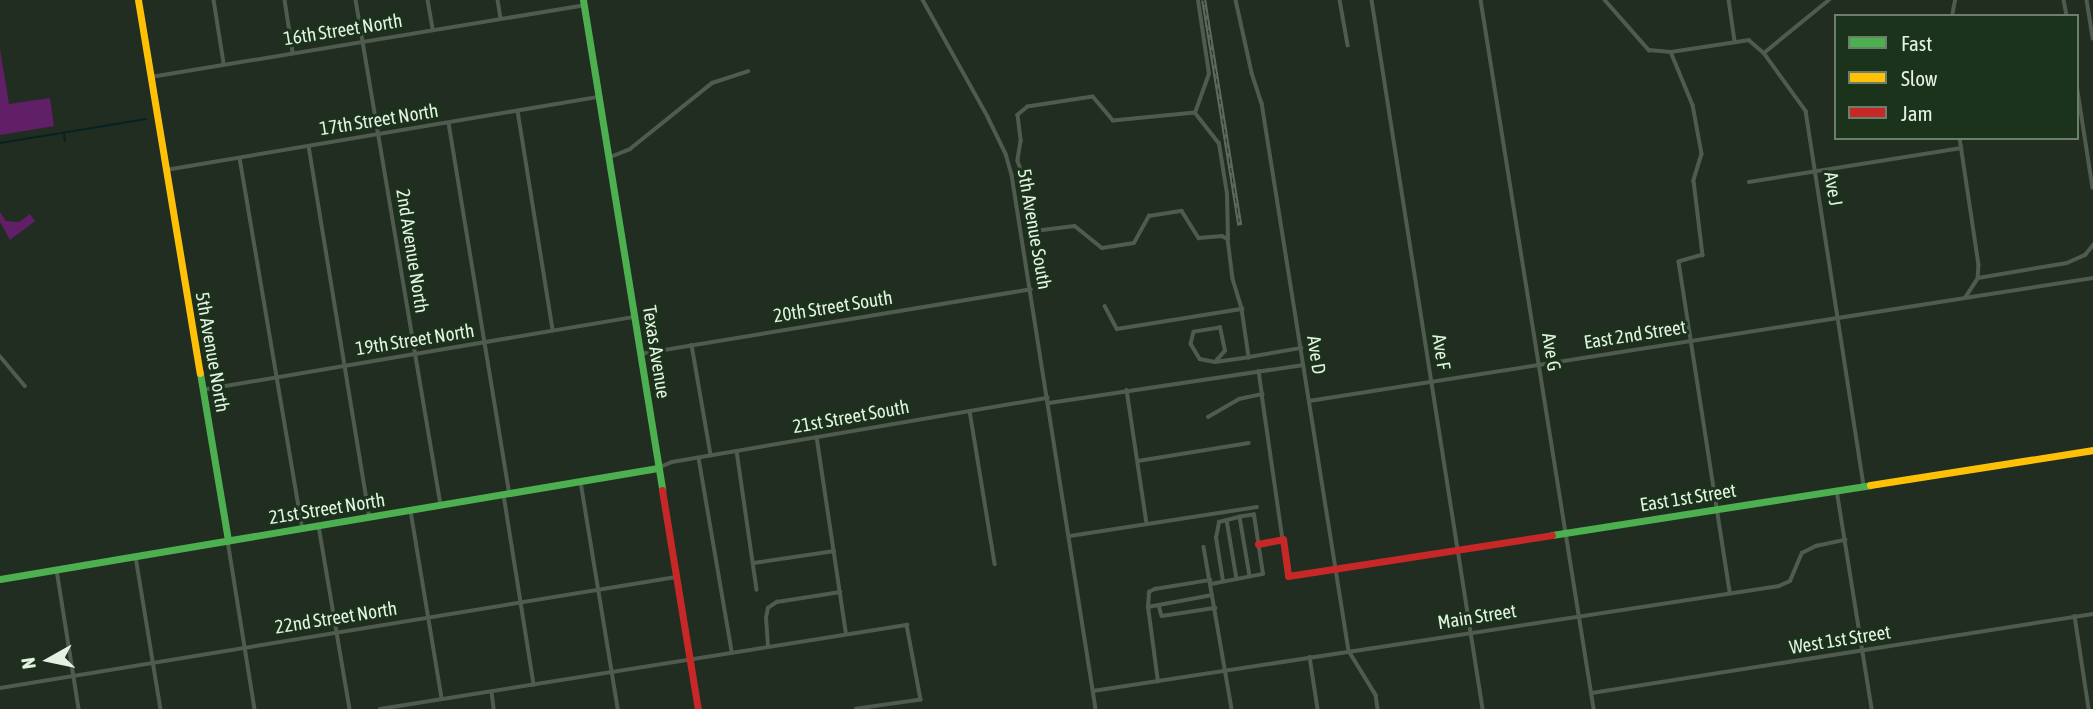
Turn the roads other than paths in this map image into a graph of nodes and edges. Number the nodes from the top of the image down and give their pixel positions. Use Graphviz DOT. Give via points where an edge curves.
graph roads {
  1 [pos="138,0"];
  2 [pos="214,0"];
  3 [pos="285,0"];
  4 [pos="356,0"];
  5 [pos="428,0"];
  6 [pos="498,0"];
  7 [pos="923,0"];
  8 [pos="1198,0"];
  9 [pos="1236,0"];
  10 [pos="1340,0"];
  11 [pos="1373,0"];
  12 [pos="1481,0"];
  13 [pos="1605,0"];
  14 [pos="1729,0"];
  15 [pos="1829,0"];
  16 [pos="2087,0"];
  17 [pos="583,3"];
  18 [pos="501,19"];
  19 [pos="433,29"];
  20 [pos="2093,39"];
  21 [pos="363,41"];
  22 [pos="1735,41"];
  23 [pos="1348,45"];
  24 [pos="293,52"];
  25 [pos="1671,52"];
  26 [pos="1764,53"];
  27 [pos="224,63"];
  28 [pos="748,71"];
  29 [pos="149,78"];
  30 [pos="598,97"];
  31 [pos="2079,98"];
  32 [pos="518,111"];
  33 [pos="1195,113"];
  34 [pos="449,123"];
  35 [pos="379,134"];
  36 [pos="1960,140"];
  37 [pos="309,146"];
  38 [pos="1961,148"];
  39 [pos="240,158"];
  40 [pos="608,158"];
  41 [pos="165,170"];
  42 [pos="1816,171"];
  43 [pos="1749,182"];
  44 [pos="2093,188"];
  45 [pos="1228,239"];
  46 [pos="2093,245"];
  47 [pos="1978,278"];
  48 [pos="2093,278"];
  49 [pos="1031,289"];
  50 [pos="1965,298"];
  51 [pos="1105,306"];
  52 [pos="1242,309"];
  53 [pos="634,317"];
  54 [pos="1839,317"];
  55 [pos="554,331"];
  56 [pos="1691,341"];
  57 [pos="484,343"];
  58 [pos="692,345"];
  59 [pos="1301,348"];
  60 [pos="415,354"];
  61 [pos="640,354"];
  62 [pos="0,356"];
  63 [pos="1249,357"];
  64 [pos="1215,362"];
  65 [pos="1539,364"];
  66 [pos="1303,365"];
  67 [pos="345,366"];
  68 [pos="1259,371"];
  69 [pos="276,377"];
  70 [pos="1432,381"];
  71 [pos="25,386"];
  72 [pos="202,390"];
  73 [pos="1127,390"];
  74 [pos="1262,394"];
  75 [pos="1049,400"];
  76 [pos="1309,401"];
  77 [pos="970,411"];
  78 [pos="1208,417"];
  79 [pos="817,437"];
  80 [pos="1249,443"];
  81 [pos="2093,450"];
  82 [pos="737,451"];
  83 [pos="711,456"];
  84 [pos="699,458"];
  85 [pos="1138,461"];
  86 [pos="659,468"];
  87 [pos="581,482"];
  88 [pos="1864,486"];
  89 [pos="1838,490"];
  90 [pos="507,495"];
  91 [pos="441,506"];
  92 [pos="1257,507"];
  93 [pos="1718,509"];
  94 [pos="411,511"];
  95 [pos="370,517"];
  96 [pos="1240,517"];
  97 [pos="1227,520"];
  98 [pos="1147,524"];
  99 [pos="319,526"];
  100 [pos="303,529"];
  101 [pos="1566,533"];
  102 [pos="1070,536"];
  103 [pos="1283,539"];
  104 [pos="1845,540"];
  105 [pos="228,541"];
  106 [pos="1258,544"];
  107 [pos="1204,547"];
  108 [pos="1458,550"];
  109 [pos="834,551"];
  110 [pos="136,557"];
  111 [pos="754,563"];
  112 [pos="995,564"];
  113 [pos="1336,569"];
  114 [pos="57,570"];
  115 [pos="1250,576"];
  116 [pos="676,577"];
  117 [pos="0,579"];
  118 [pos="1237,579"];
  119 [pos="1210,582"];
  120 [pos="1223,582"];
  121 [pos="599,590"];
  122 [pos="757,590"];
  123 [pos="840,592"];
  124 [pos="1730,593"];
  125 [pos="1212,594"];
  126 [pos="521,602"];
  127 [pos="1159,606"];
  128 [pos="1148,607"];
  129 [pos="1215,608"];
  130 [pos="2093,614"];
  131 [pos="1579,615"];
  132 [pos="2075,616"];
  133 [pos="429,617"];
  134 [pos="337,632"];
  135 [pos="1471,632"];
  136 [pos="846,633"];
  137 [pos="768,646"];
  138 [pos="245,647"];
  139 [pos="1862,650"];
  140 [pos="1349,651"];
  141 [pos="732,653"];
  142 [pos="1310,657"];
  143 [pos="690,660"];
  144 [pos="153,662"];
  145 [pos="1225,671"];
  146 [pos="612,672"];
  147 [pos="74,675"];
  148 [pos="1158,682"];
  149 [pos="534,685"];
  150 [pos="0,688"];
  151 [pos="1094,691"];
  152 [pos="492,692"];
  153 [pos="1592,693"];
  154 [pos="442,699"];
  155 [pos="79,709"];
  156 [pos="161,709"];
  157 [pos="255,709"];
  158 [pos="350,709"];
  159 [pos="380,709"];
  160 [pos="494,709"];
  161 [pos="618,709"];
  162 [pos="698,709"];
  163 [pos="857,709"];
  164 [pos="1096,709"];
  165 [pos="1232,709"];
  166 [pos="1318,709"];
  167 [pos="1378,709"];
  168 [pos="1483,709"];
  169 [pos="1594,709"];
  170 [pos="1872,709"];
  171 [pos="2089,709"];
  1 -- 29 [label="street, 5th Avenue North"];
  2 -- 27 [label="street"];
  3 -- 24 [label="street"];
  4 -- 21 [label="street, 2nd Avenue North"];
  5 -- 19 [label="street"];
  6 -- 18 [label="street"];
  7 -- 49 [label="street, 5th Avenue South" via="1006,153"];
  8 -- 33 [label="street" via="1209,75"];
  9 -- 59 [label="street, Ave D" via="1262,103"];
  10 -- 23 [label="street"];
  11 -- 70 [label="street, Ave F"];
  12 -- 65 [label="street, Ave G"];
  13 -- 25 [label="street" via="1649,50"];
  14 -- 22 [label="street"];
  15 -- 26 [label="street"];
  16 -- 20 [label="street"];
  17 -- 18 [label="street, 16th Street North"];
  17 -- 30 [label="street, Texas Avenue"];
  18 -- 19 [label="street, 16th Street North"];
  19 -- 21 [label="street, 16th Street North"];
  21 -- 24 [label="street, 16th Street North"];
  21 -- 35 [label="street, 2nd Avenue North"];
  22 -- 25 [label="street"];
  22 -- 26 [label="street" via="1749,40"];
  24 -- 27 [label="street, 16th Street North"];
  25 -- 56 [label="street" via="1693,105 1702,154 1693,181 1703,256 1679,262"];
  26 -- 42 [label="street, Ave J" via="1806,111"];
  27 -- 29 [label="street, 16th Street North"];
  28 -- 40 [label="street" via="712,83 629,149"];
  29 -- 41 [label="street, 5th Avenue North"];
  30 -- 32 [label="street, 17th Street North"];
  30 -- 40 [label="street, Texas Avenue"];
  31 -- 44 [label="street"];
  32 -- 34 [label="street, 17th Street North"];
  32 -- 55 [label="street"];
  33 -- 45 [label="street" via="1219,144"];
  33 -- 45 [label="street" via="1113,121 1093,97 1028,107 1018,115 1021,141 1017,161 1034,231 1075,226 1102,248 1134,243 1149,216 1182,211 1199,238"];
  34 -- 35 [label="street, 17th Street North"];
  34 -- 57 [label="street"];
  35 -- 37 [label="street, 17th Street North"];
  35 -- 60 [label="street, 2nd Avenue North"];
  36 -- 38 [label="street"];
  37 -- 39 [label="street, 17th Street North"];
  37 -- 67 [label="street"];
  38 -- 42 [label="street"];
  38 -- 47 [label="street"];
  39 -- 41 [label="street, 17th Street North"];
  39 -- 69 [label="street"];
  40 -- 53 [label="street, Texas Avenue"];
  41 -- 72 [label="street, 5th Avenue North"];
  42 -- 43 [label="street"];
  42 -- 54 [label="street, Ave J"];
  45 -- 52 [label="street"];
  46 -- 47 [label="street" via="2085,255 2067,263"];
  47 -- 50 [label="street"];
  48 -- 50 [label="street, East 2nd Street"];
  49 -- 58 [label="street, 20th Street South"];
  49 -- 75 [label="street, 5th Avenue South"];
  50 -- 54 [label="street, East 2nd Street"];
  51 -- 52 [label="street" via="1117,329"];
  52 -- 63 [label="street"];
  53 -- 55 [label="street, 19th Street North"];
  53 -- 61 [label="street, Texas Avenue"];
  54 -- 56 [label="street, East 2nd Street"];
  54 -- 88 [label="street, Ave J"];
  55 -- 57 [label="street, 19th Street North"];
  56 -- 65 [label="street, East 2nd Street"];
  56 -- 93 [label="street"];
  57 -- 60 [label="street, 19th Street North"];
  57 -- 90 [label="street"];
  58 -- 61 [label="street, 20th Street South"];
  58 -- 83 [label="street"];
  59 -- 63 [label="street"];
  59 -- 66 [label="street, Ave D"];
  60 -- 67 [label="street, 19th Street North"];
  60 -- 91 [label="street, 2nd Avenue North"];
  61 -- 86 [label="street, Texas Avenue"];
  62 -- 71 [label="street"];
  63 -- 64 [label="street"];
  64 -- 64 [label="street" via="1225,351 1220,328 1194,332 1191,344 1200,359"];
  65 -- 70 [label="street, East 2nd Street"];
  65 -- 101 [label="street, Ave G"];
  66 -- 68 [label="street, 21st Street South"];
  66 -- 76 [label="street, Ave D"];
  67 -- 69 [label="street, 19th Street North"];
  67 -- 95 [label="street"];
  68 -- 73 [label="street, 21st Street South"];
  68 -- 74 [label="street"];
  69 -- 72 [label="street, 19th Street North"];
  69 -- 100 [label="street"];
  70 -- 76 [label="street, East 2nd Street"];
  70 -- 108 [label="street, Ave F"];
  72 -- 105 [label="street, 5th Avenue North"];
  73 -- 75 [label="street, 21st Street South"];
  73 -- 85 [label="street"];
  74 -- 78 [label="street" via="1239,399"];
  74 -- 103 [label="street"];
  75 -- 77 [label="street, 21st Street South"];
  75 -- 102 [label="street, 5th Avenue South"];
  76 -- 113 [label="street, Ave D"];
  77 -- 79 [label="street, 21st Street South"];
  77 -- 112 [label="street"];
  79 -- 82 [label="street, 21st Street South"];
  79 -- 109 [label="street"];
  80 -- 85 [label="street"];
  81 -- 88 [label="street, East 1st Street"];
  82 -- 83 [label="street, 21st Street South"];
  82 -- 111 [label="street"];
  83 -- 84 [label="street, 21st Street South"];
  84 -- 86 [label="street, 21st Street South"];
  84 -- 141 [label="street"];
  85 -- 98 [label="street"];
  86 -- 87 [label="street, 21st Street North"];
  86 -- 116 [label="street, Texas Avenue"];
  87 -- 90 [label="street, 21st Street North"];
  87 -- 121 [label="street"];
  88 -- 89 [label="street, East 1st Street"];
  89 -- 93 [label="street, East 1st Street"];
  89 -- 104 [label="street"];
  90 -- 91 [label="street, 21st Street North"];
  90 -- 126 [label="street"];
  91 -- 94 [label="street, 21st Street North"];
  92 -- 98 [label="street"];
  93 -- 101 [label="street, East 1st Street"];
  93 -- 124 [label="street"];
  94 -- 95 [label="street, 21st Street North"];
  94 -- 133 [label="street"];
  95 -- 99 [label="street, 21st Street North"];
  96 -- 97 [label="street"];
  96 -- 106 [label="street" via="1254,515"];
  96 -- 115 [label="street"];
  97 -- 118 [label="street"];
  97 -- 120 [label="street" via="1219,522 1216,538"];
  98 -- 102 [label="street"];
  99 -- 100 [label="street, 21st Street North"];
  99 -- 134 [label="street"];
  100 -- 105 [label="street, 21st Street North"];
  101 -- 108 [label="street, East 1st Street"];
  101 -- 131 [label="street, Ave G"];
  102 -- 151 [label="street, 5th Avenue South"];
  103 -- 106 [label="street"];
  103 -- 113 [label="street, East 1st Street" via="1288,576"];
  104 -- 124 [label="street, Main Street" via="1802,553 1790,581"];
  104 -- 139 [label="street"];
  105 -- 110 [label="street, 21st Street North"];
  105 -- 138 [label="street, 5th Avenue North"];
  106 -- 115 [label="street" via="1263,574"];
  107 -- 119 [label="street"];
  108 -- 113 [label="street, East 1st Street"];
  108 -- 135 [label="street, Ave F"];
  109 -- 111 [label="street"];
  109 -- 123 [label="street"];
  110 -- 114 [label="street, 21st Street North"];
  110 -- 144 [label="street"];
  111 -- 122 [label="street"];
  113 -- 140 [label="street, Ave D"];
  114 -- 117 [label="street, 21st Street North"];
  114 -- 147 [label="street"];
  115 -- 118 [label="street"];
  116 -- 121 [label="street, 22nd Street North"];
  116 -- 143 [label="street, Texas Avenue"];
  118 -- 120 [label="street"];
  119 -- 120 [label="street"];
  119 -- 125 [label="street"];
  119 -- 128 [label="street" via="1149,592"];
  121 -- 126 [label="street, 22nd Street North"];
  121 -- 146 [label="street"];
  123 -- 136 [label="street"];
  123 -- 137 [label="street" via="777,601 765,618"];
  124 -- 131 [label="street, Main Street"];
  125 -- 127 [label="street"];
  125 -- 129 [label="street"];
  126 -- 133 [label="street, 22nd Street North"];
  126 -- 149 [label="street"];
  127 -- 128 [label="street"];
  127 -- 129 [label="street" via="1162,616"];
  128 -- 148 [label="street"];
  129 -- 145 [label="street"];
  130 -- 132 [label="street, West 1st Street"];
  131 -- 135 [label="street, Main Street"];
  131 -- 153 [label="street, Ave G"];
  132 -- 139 [label="street, West 1st Street"];
  132 -- 171 [label="street"];
  133 -- 134 [label="street, 22nd Street North"];
  133 -- 154 [label="street"];
  134 -- 138 [label="street, 22nd Street North"];
  134 -- 158 [label="street"];
  135 -- 140 [label="street, Main Street"];
  135 -- 168 [label="street, Ave F"];
  136 -- 137 [label="street"];
  136 -- 163 [label="street" via="907,625 919,693 920,700"];
  137 -- 141 [label="street"];
  138 -- 144 [label="street, 22nd Street North"];
  138 -- 157 [label="street, 5th Avenue North"];
  139 -- 153 [label="street, West 1st Street"];
  139 -- 170 [label="street"];
  140 -- 142 [label="street, Main Street"];
  140 -- 167 [label="street, Ave D" via="1376,695"];
  141 -- 143 [label="street"];
  142 -- 145 [label="street, Main Street"];
  142 -- 166 [label="street"];
  143 -- 146 [label="street"];
  143 -- 162 [label="street, Texas Avenue"];
  144 -- 147 [label="street, 22nd Street North"];
  144 -- 156 [label="street"];
  145 -- 148 [label="street, Main Street"];
  145 -- 165 [label="street"];
  146 -- 149 [label="street"];
  146 -- 161 [label="street"];
  147 -- 150 [label="street, 22nd Street North"];
  147 -- 155 [label="street"];
  148 -- 151 [label="street, Main Street"];
  149 -- 152 [label="street"];
  151 -- 164 [label="street, 5th Avenue South"];
  152 -- 154 [label="street"];
  152 -- 160 [label="street"];
  153 -- 169 [label="street, Ave G"];
  154 -- 159 [label="street"];
}
